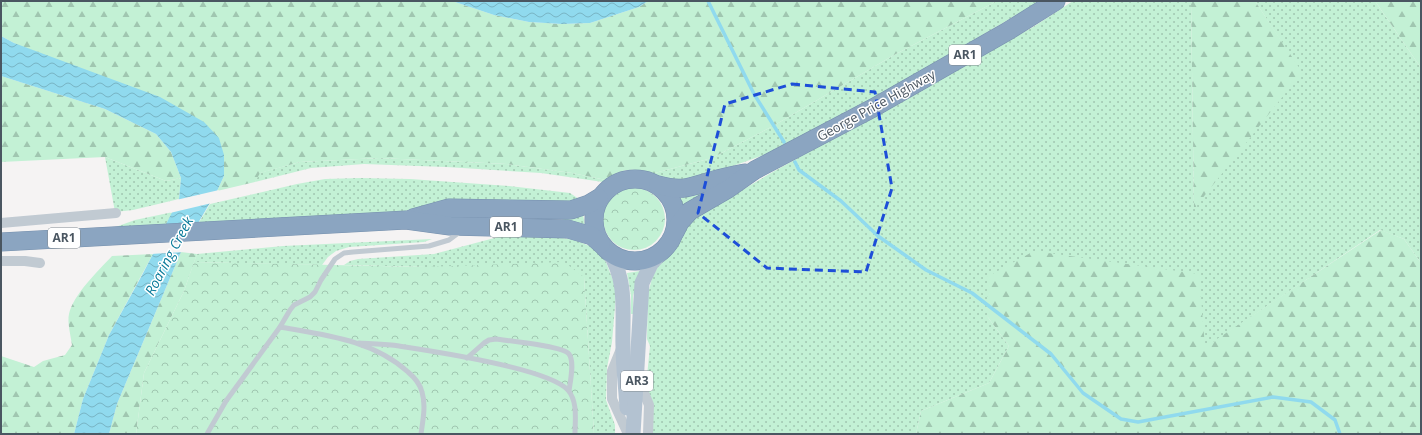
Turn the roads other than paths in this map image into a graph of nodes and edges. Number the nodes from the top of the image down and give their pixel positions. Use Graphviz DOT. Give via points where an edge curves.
graph roads {
  1 [pos="1056,1"];
  2 [pos="755,170"];
  3 [pos="658,185"];
  4 [pos="599,198"];
  5 [pos="116,213"];
  6 [pos="406,220"];
  7 [pos="1,223"];
  8 [pos="466,227"];
  9 [pos="675,232"];
  10 [pos="1,242"];
  11 [pos="605,248"];
  12 [pos="662,252"];
  13 [pos="1,261"];
  14 [pos="40,263"];
  15 [pos="280,327"];
  16 [pos="359,343"];
  17 [pos="467,358"];
  18 [pos="637,376"];
  19 [pos="569,391"];
  20 [pos="207,434"];
  21 [pos="421,434"];
  22 [pos="575,434"];
  23 [pos="628,434"];
  24 [pos="633,434"];
  25 [pos="648,434"];
  1 -- 2 [label="highway, George Price Highway / AR1" via="874,108"];
  2 -- 3 [label="highway, George Price Highway / AR1" via="687,188"];
  2 -- 9 [label="highway, George Price Highway / AR1" via="690,211"];
  3 -- 4 [label="highway" via="644,179 628,179 614,184"];
  3 -- 9 [label="highway" via="668,194 674,206"];
  4 -- 6 [label="highway, AR1" via="571,210 449,208"];
  4 -- 11 [label="highway" via="594,211 594,225 598,238"];
  5 -- 7 [label="street"];
  6 -- 8 [label="highway, AR1"];
  6 -- 10 [label="highway, AR1"];
  8 -- 11 [label="highway, AR1" via="568,229 592,236"];
  8 -- 15 [label="lane" via="449,240 429,246 344,254 335,259 314,292 294,305"];
  9 -- 12 [label="highway"];
  11 -- 12 [label="highway" via="622,259 636,261 650,259"];
  11 -- 23 [label="main road, AR3" via="617,267 623,290"];
  12 -- 18 [label="main road, AR3" via="651,264 642,283"];
  13 -- 14 [label="street"];
  15 -- 16 [label="lane"];
  15 -- 20 [label="lane" via="226,401"];
  16 -- 17 [label="lane" via="397,346"];
  16 -- 21 [label="lane" via="399,364 414,377 422,390 424,401"];
  17 -- 19 [label="lane" via="540,375"];
  17 -- 19 [label="lane" via="490,340 564,350 570,355 571,362"];
  18 -- 24 [label="main road, AR3"];
  18 -- 25 [label="street" via="649,405"];
  19 -- 22 [label="lane" via="576,411"];
}
